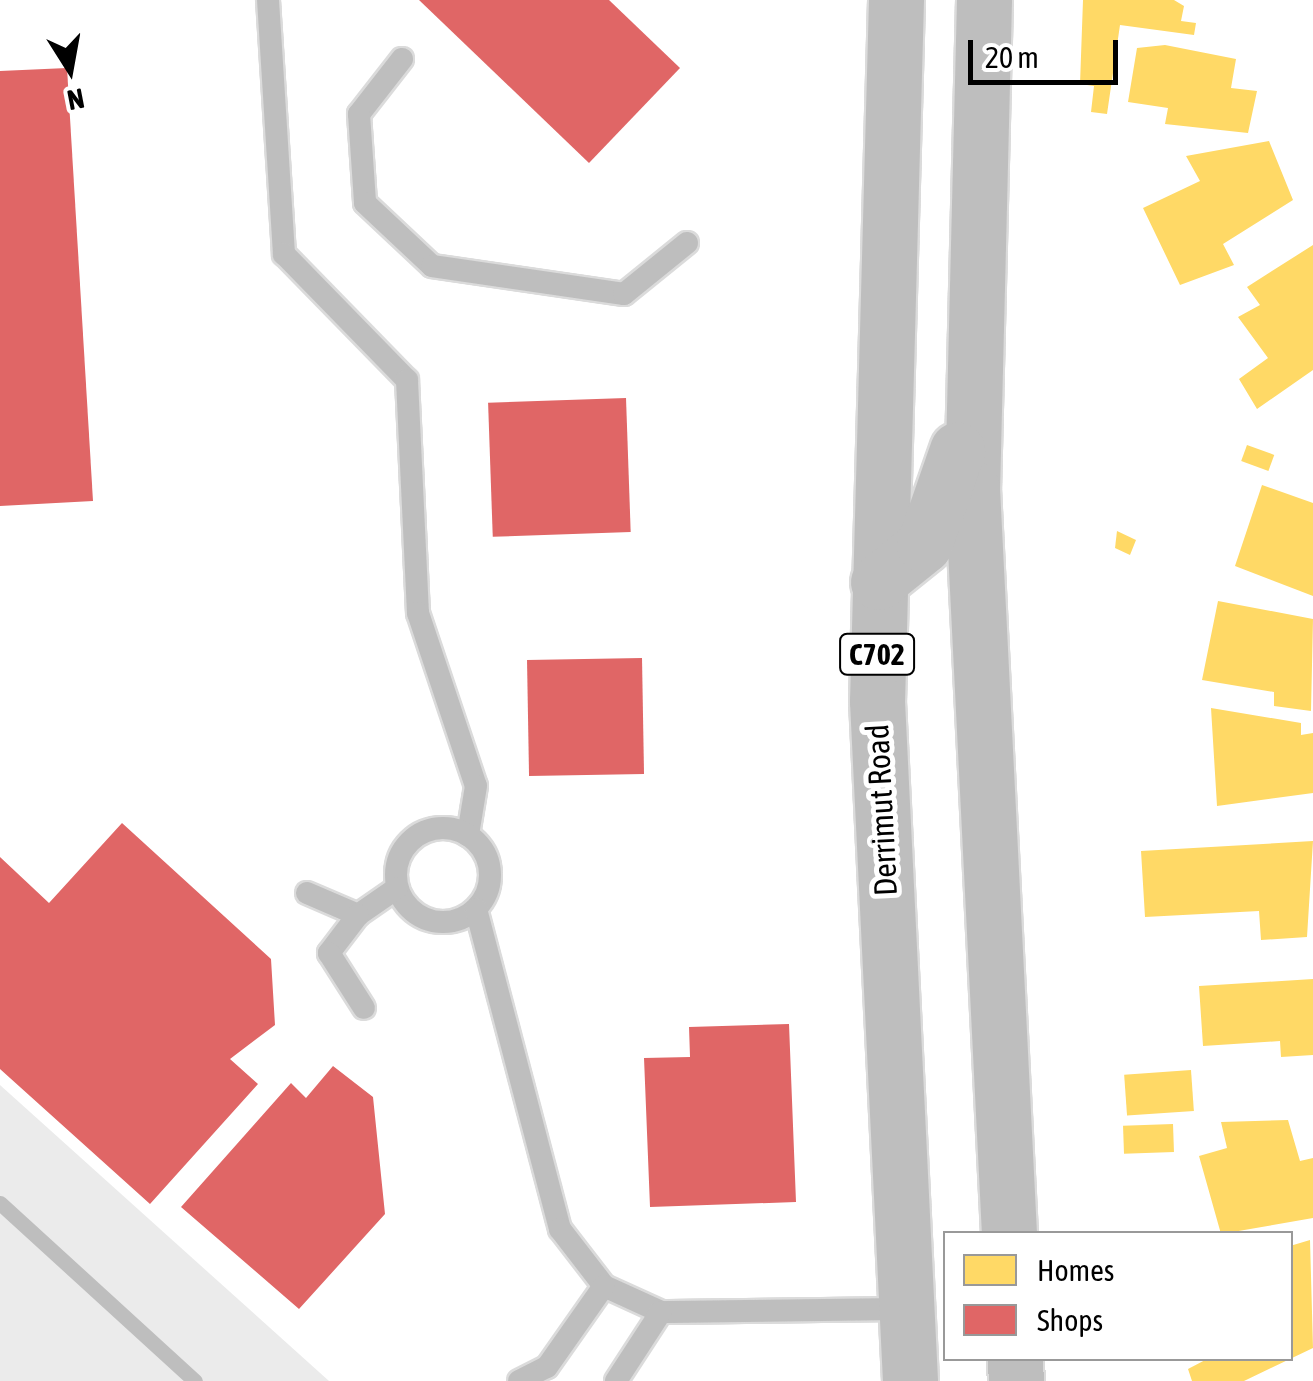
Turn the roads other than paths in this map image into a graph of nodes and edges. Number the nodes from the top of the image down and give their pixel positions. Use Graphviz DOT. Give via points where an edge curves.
graph roads {
  1 [pos="268,0"];
  2 [pos="896,0"];
  3 [pos="984,0"];
  4 [pos="402,60"];
  5 [pos="686,242"];
  6 [pos="973,384"];
  7 [pos="878,582"];
  8 [pos="468,835"];
  9 [pos="397,888"];
  10 [pos="307,893"];
  11 [pos="476,908"];
  12 [pos="358,916"];
  13 [pos="364,1008"];
  14 [pos="1009,1231"];
  15 [pos="604,1286"];
  16 [pos="926,1307"];
  17 [pos="661,1312"];
  18 [pos="519,1381"];
  19 [pos="616,1381"];
  20 [pos="910,1381"];
  1 -- 8 [label="lane" via="284,254 408,380 418,613 476,786"];
  2 -- 7 [label="highway, Derrimut Road / C702"];
  3 -- 6 [label="highway"];
  4 -- 5 [label="lane" via="359,114 365,203 432,266 624,294"];
  6 -- 7 [label="highway" via="924,545"];
  6 -- 14 [label="highway"];
  7 -- 16 [label="highway, Derrimut Road / C702"];
  8 -- 9 [label="lane" via="433,829 416,837 402,850"];
  8 -- 11 [label="lane" via="490,876"];
  9 -- 11 [label="lane" via="421,918 440,923"];
  9 -- 12 [label="lane"];
  10 -- 12 [label="lane"];
  11 -- 15 [label="lane" via="560,1229"];
  12 -- 13 [label="lane" via="329,952"];
  15 -- 17 [label="lane"];
  15 -- 18 [label="lane" via="548,1368"];
  16 -- 17 [label="lane"];
  16 -- 20 [label="highway, Derrimut Road / C702"];
  17 -- 19 [label="lane"];
}
